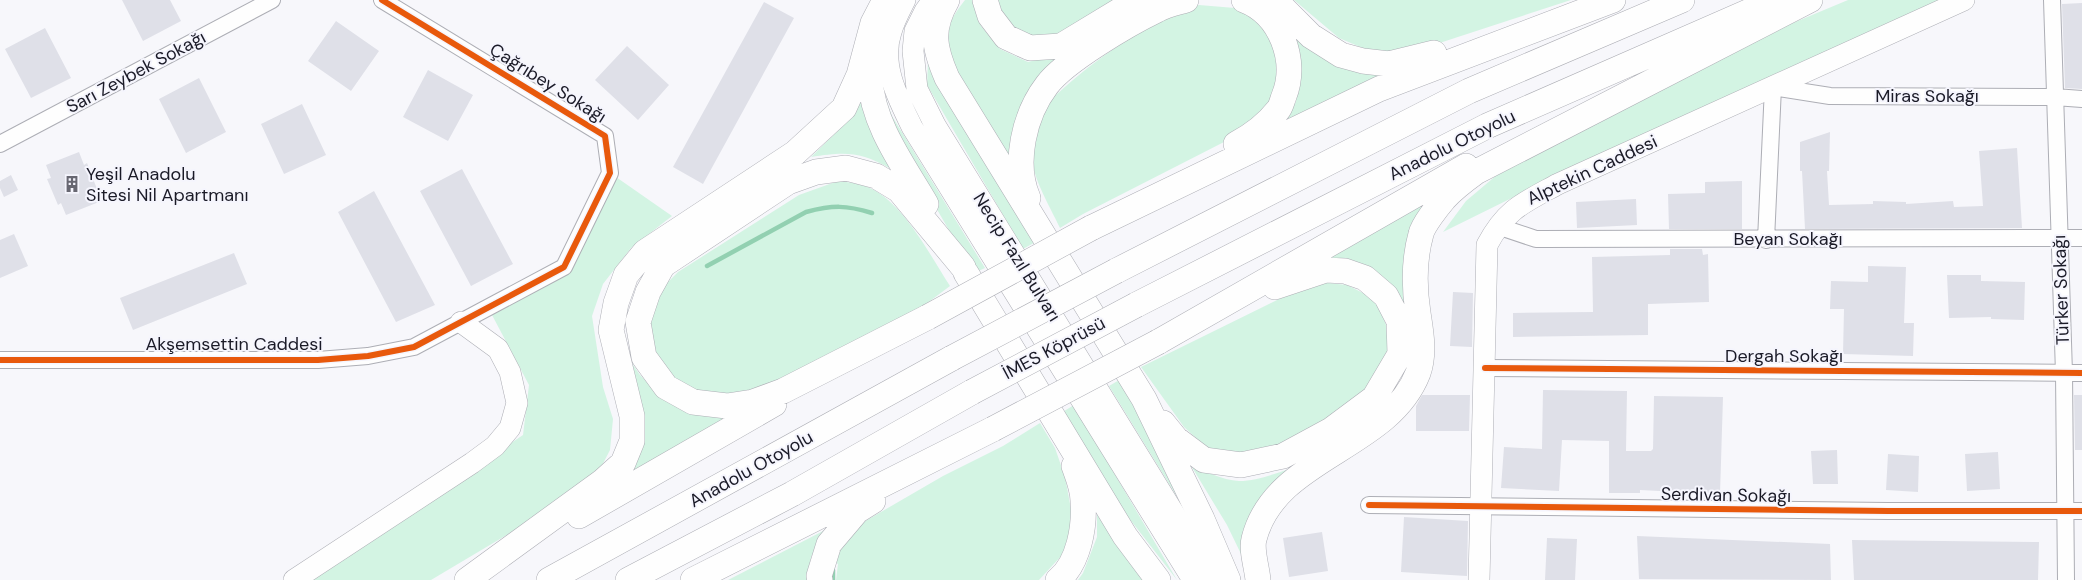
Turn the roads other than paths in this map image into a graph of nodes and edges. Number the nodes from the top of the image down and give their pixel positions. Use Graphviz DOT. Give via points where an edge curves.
graph roads {
  1 [pos="272,0"];
  2 [pos="382,0"];
  3 [pos="886,0"];
  4 [pos="905,0"];
  5 [pos="933,0"];
  6 [pos="947,0"];
  7 [pos="985,0"];
  8 [pos="1137,0"];
  9 [pos="1186,0"];
  10 [pos="1244,0"];
  11 [pos="1275,0"];
  12 [pos="1606,0"];
  13 [pos="1613,0"];
  14 [pos="1682,0"];
  15 [pos="1775,0"];
  16 [pos="1810,0"];
  17 [pos="1964,0"];
  18 [pos="2052,0"];
  19 [pos="1773,87"];
  20 [pos="2055,96"];
  21 [pos="2082,99"];
  22 [pos="0,144"];
  23 [pos="1497,226"];
  24 [pos="1091,228"];
  25 [pos="2058,237"];
  26 [pos="2082,238"];
  27 [pos="1766,240"];
  28 [pos="1047,241"];
  29 [pos="963,267"];
  30 [pos="1136,305"];
  31 [pos="928,317"];
  32 [pos="461,322"];
  33 [pos="1158,342"];
  34 [pos="0,360"];
  35 [pos="1485,368"];
  36 [pos="2064,373"];
  37 [pos="2082,373"];
  38 [pos="1144,399"];
  39 [pos="1061,428"];
  40 [pos="994,429"];
  41 [pos="1370,505"];
  42 [pos="1482,508"];
  43 [pos="2074,511"];
  44 [pos="294,580"];
  45 [pos="467,580"];
  46 [pos="471,580"];
  47 [pos="549,580"];
  48 [pos="628,580"];
  49 [pos="693,580"];
  50 [pos="820,580"];
  51 [pos="1058,580"];
  52 [pos="1158,580"];
  53 [pos="1193,580"];
  54 [pos="1215,580"];
  55 [pos="1228,580"];
  56 [pos="1258,580"];
  57 [pos="1480,580"];
  58 [pos="2066,580"];
  1 -- 22 [label="street, Sarı Zeybek Sokağı"];
  2 -- 32 [label="street, Çağrıbey Sokağı" via="605,136 610,173 564,267"];
  3 -- 29 [label="highway" via="875,28 871,51 874,106 889,141"];
  3 -- 45 [label="highway" via="873,23 859,75 844,108 795,153 645,252 626,275 611,330 632,416 632,441 623,463"];
  4 -- 53 [label="main road, Necip Fazıl Bulvarı" via="890,33 887,57 893,87 912,127"];
  5 -- 54 [label="main road, Necip Fazıl Bulvarı" via="915,31 913,51 917,89 935,125"];
  6 -- 28 [label="highway" via="935,32 937,55 947,78"];
  7 -- 8 [label="highway" via="990,16 1006,37 1030,48 1061,46"];
  9 -- 28 [label="highway" via="1158,9 1072,62 1047,85 1031,110 1021,158 1023,186"];
  10 -- 24 [label="highway" via="1254,4 1274,23 1284,44 1289,64 1288,86 1279,109 1252,135"];
  11 -- 12 [label="highway" via="1311,36 1341,55 1389,64"];
  13 -- 24 [label="highway" via="1380,89"];
  14 -- 47 [label="highway, Anadolu Otoyolu, bridge" via="1469,91 1116,271"];
  15 -- 30 [label="highway, Anadolu Otoyolu" via="1487,126"];
  16 -- 33 [label="highway" via="1641,76 1465,166"];
  16 -- 56 [label="highway" via="1476,172 1444,198 1421,232 1415,270 1422,340 1419,371 1398,406 1378,425 1292,482 1266,510 1254,540"];
  17 -- 19 [label="main road, Alptekin Caddesi"];
  18 -- 20 [label="street, Türker Sokağı"];
  19 -- 20 [label="street, Miras Sokağı" via="1830,96"];
  19 -- 23 [label="main road, Alptekin Caddesi" via="1558,184 1517,206"];
  19 -- 27 [label="street"];
  20 -- 21 [label="street, Miras Sokağı"];
  20 -- 25 [label="street, Türker Sokağı"];
  23 -- 27 [label="street, Beyan Sokağı" via="1536,240"];
  23 -- 35 [label="main road, Alptekin Caddesi" via="1487,246"];
  24 -- 31 [label="highway, bridge"];
  25 -- 26 [label="street, Beyan Sokağı"];
  25 -- 27 [label="street, Beyan Sokağı"];
  25 -- 36 [label="street, Türker Sokağı"];
  28 -- 38 [label="highway"];
  29 -- 31 [label="highway" via="899,190 876,176 846,168 816,172 788,182 663,265 648,292 638,322 644,357 666,387 694,402 727,406 753,402 784,391"];
  29 -- 39 [label="highway"];
  30 -- 48 [label="highway, İMES Köprüsü, bridge"];
  31 -- 46 [label="highway" via="655,471"];
  32 -- 34 [label="street, Akşemsettin Caddesi" via="414,347 360,356 308,360"];
  32 -- 44 [label="main road" via="498,349 510,372 517,403 510,428 495,446 472,463"];
  33 -- 38 [label="highway" via="1267,290 1326,270 1346,271 1365,278 1386,296 1399,321 1400,354 1374,398 1331,430 1283,456 1242,465 1204,460 1176,439"];
  33 -- 40 [label="highway, bridge"];
  35 -- 36 [label="street, Dergah Sokağı"];
  35 -- 42 [label="main road, Alptekin Caddesi"];
  36 -- 37 [label="street, Dergah Sokağı"];
  36 -- 43 [label="street, Türker Sokağı"];
  38 -- 55 [label="highway"];
  39 -- 51 [label="highway" via="1084,500 1079,549 1066,574"];
  39 -- 52 [label="highway" via="1126,536"];
  40 -- 49 [label="highway"];
  40 -- 50 [label="highway" via="857,511 829,544"];
  41 -- 42 [label="street, Serdivan Sokağı"];
  42 -- 43 [label="street, Serdivan Sokağı"];
  42 -- 57 [label="main road, Alptekin Caddesi"];
  43 -- 58 [label="street, Türker Sokağı"];
}
